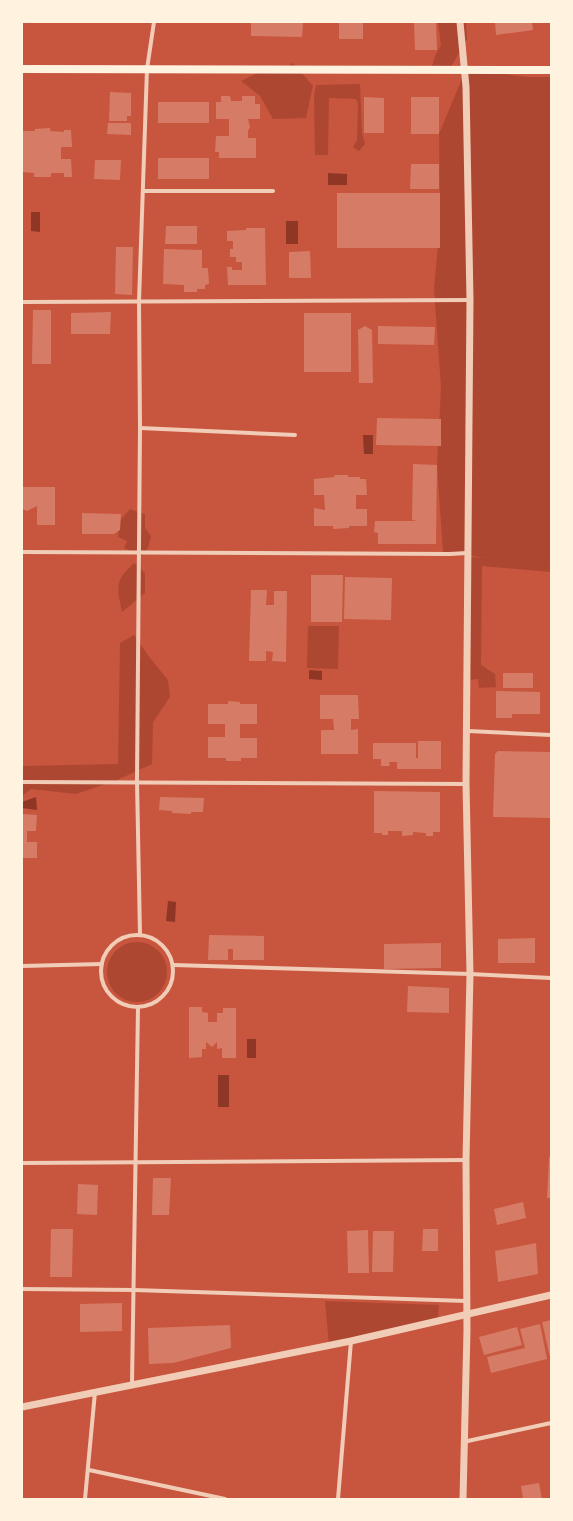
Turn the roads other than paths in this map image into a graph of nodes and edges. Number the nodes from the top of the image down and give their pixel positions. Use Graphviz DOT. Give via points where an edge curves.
graph roads {
  1 [pos="154,22"];
  2 [pos="460,22"];
  3 [pos="147,69"];
  4 [pos="466,69"];
  5 [pos="22,70"];
  6 [pos="551,70"];
  7 [pos="143,191"];
  8 [pos="273,191"];
  9 [pos="470,300"];
  10 [pos="139,301"];
  11 [pos="22,302"];
  12 [pos="140,428"];
  13 [pos="295,435"];
  14 [pos="22,552"];
  15 [pos="138,553"];
  16 [pos="468,553"];
  17 [pos="468,731"];
  18 [pos="551,735"];
  19 [pos="137,781"];
  20 [pos="22,782"];
  21 [pos="466,784"];
  22 [pos="140,935"];
  23 [pos="102,964"];
  24 [pos="174,965"];
  25 [pos="22,966"];
  26 [pos="470,974"];
  27 [pos="551,978"];
  28 [pos="138,1008"];
  29 [pos="466,1160"];
  30 [pos="22,1163"];
  31 [pos="135,1163"];
  32 [pos="22,1289"];
  33 [pos="134,1290"];
  34 [pos="551,1294"];
  35 [pos="466,1301"];
  36 [pos="466,1313"];
  37 [pos="351,1341"];
  38 [pos="132,1383"];
  39 [pos="95,1392"];
  40 [pos="22,1407"];
  41 [pos="551,1423"];
  42 [pos="463,1442"];
  43 [pos="89,1470"];
  44 [pos="85,1499"];
  45 [pos="225,1499"];
  46 [pos="338,1499"];
  47 [pos="463,1499"];
  1 -- 3 [label="street"];
  2 -- 4 [label="street"];
  3 -- 4 [label="main road"];
  3 -- 5 [label="main road"];
  3 -- 7 [label="street"];
  4 -- 6 [label="main road"];
  4 -- 9 [label="street"];
  7 -- 8 [label="street"];
  7 -- 10 [label="street"];
  9 -- 10 [label="street"];
  9 -- 16 [label="street"];
  10 -- 11 [label="street"];
  10 -- 12 [label="street"];
  12 -- 13 [label="street"];
  12 -- 15 [label="street"];
  14 -- 15 [label="street"];
  15 -- 16 [label="street"];
  15 -- 19 [label="street"];
  16 -- 17 [label="street"];
  17 -- 18 [label="street"];
  17 -- 21 [label="street"];
  19 -- 20 [label="street"];
  19 -- 21 [label="street"];
  19 -- 22 [label="street"];
  21 -- 26 [label="street"];
  22 -- 23 [label="street" via="121,939 105,954"];
  22 -- 24 [label="street" via="154,938 163,945"];
  23 -- 25 [label="street"];
  23 -- 28 [label="street" via="101,975 110,995 118,1002"];
  24 -- 26 [label="street"];
  24 -- 28 [label="street" via="173,978 161,999"];
  26 -- 27 [label="street"];
  26 -- 29 [label="street"];
  28 -- 31 [label="street"];
  29 -- 31 [label="street"];
  29 -- 35 [label="street"];
  30 -- 31 [label="street"];
  31 -- 33 [label="street"];
  32 -- 33 [label="street"];
  33 -- 35 [label="street"];
  33 -- 38 [label="street"];
  34 -- 36 [label="street"];
  35 -- 36 [label="street"];
  36 -- 37 [label="street"];
  36 -- 42 [label="street"];
  37 -- 38 [label="street"];
  37 -- 46 [label="street"];
  38 -- 39 [label="street"];
  39 -- 40 [label="street"];
  39 -- 43 [label="street"];
  41 -- 42 [label="street"];
  42 -- 47 [label="street"];
  43 -- 44 [label="street"];
  43 -- 45 [label="street"];
}
